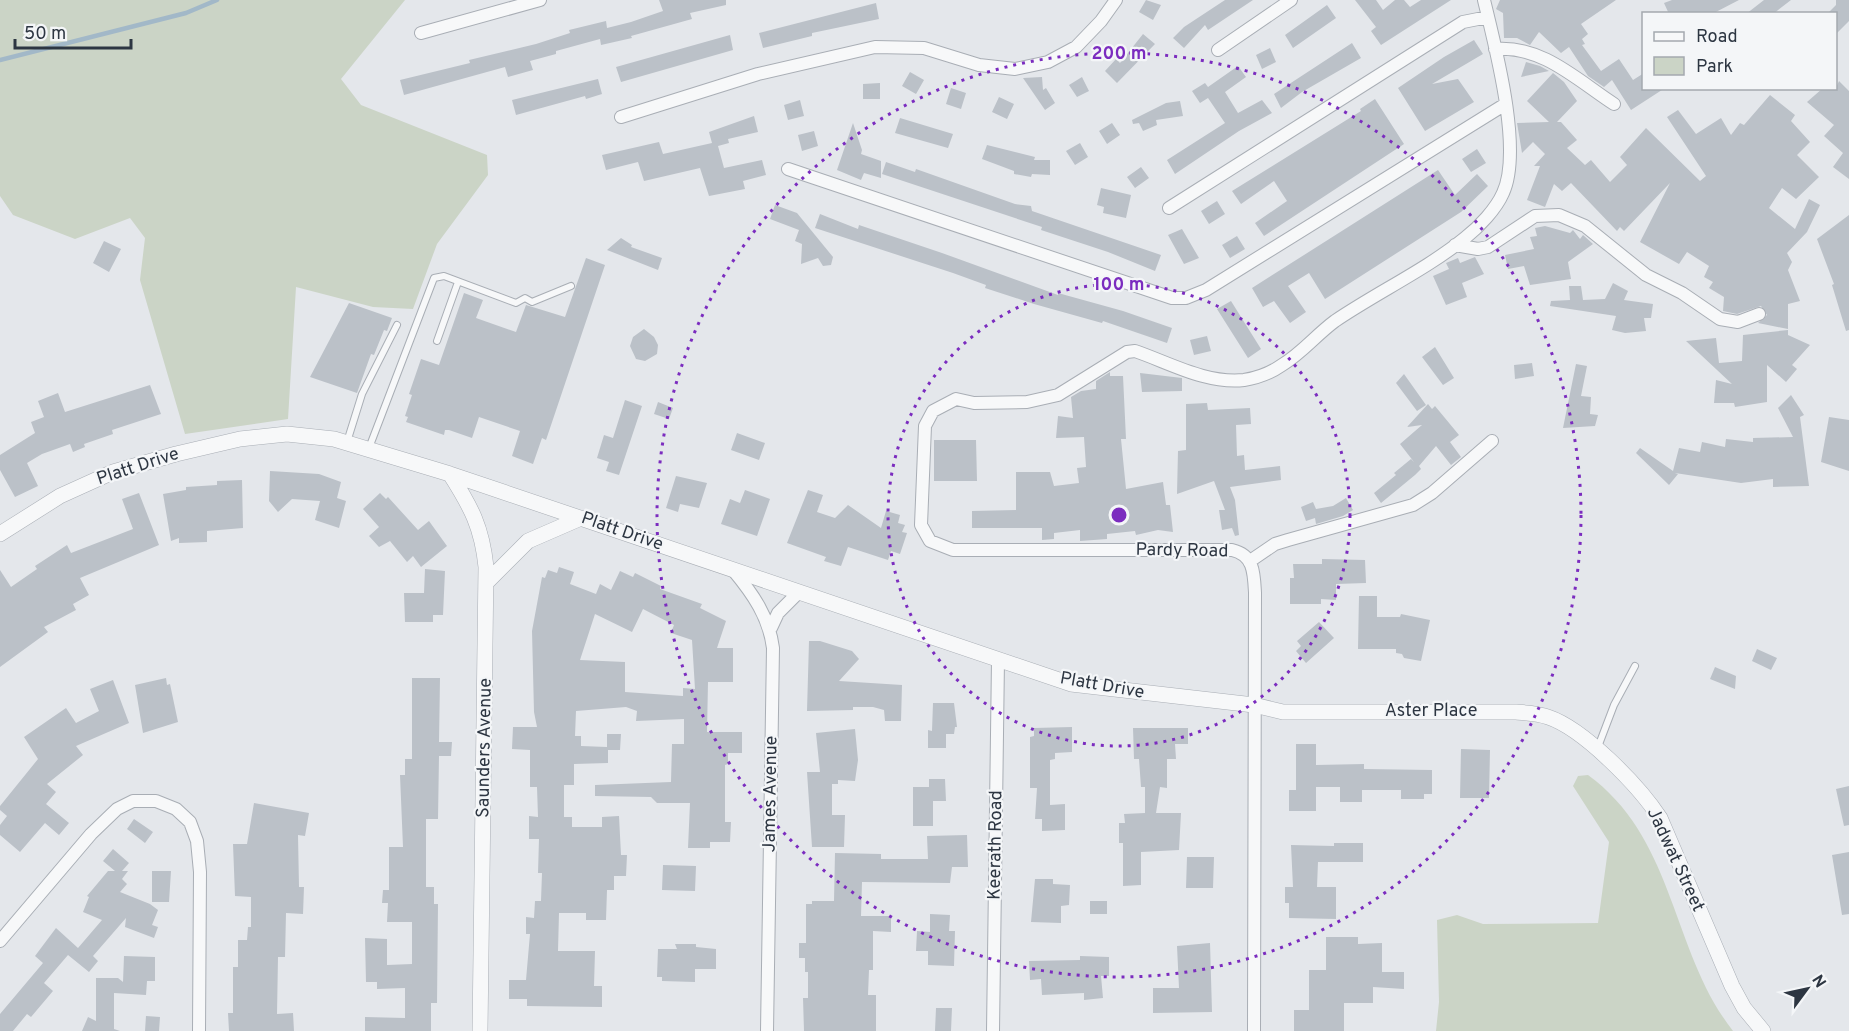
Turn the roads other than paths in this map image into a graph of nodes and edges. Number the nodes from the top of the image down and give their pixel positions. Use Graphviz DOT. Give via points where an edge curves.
graph roads {
  1 [pos="540,0"];
  2 [pos="1116,0"];
  3 [pos="1291,0"];
  4 [pos="1484,0"];
  5 [pos="1488,17"];
  6 [pos="421,33"];
  7 [pos="1495,49"];
  8 [pos="1218,50"];
  9 [pos="1614,104"];
  10 [pos="1504,105"];
  11 [pos="621,117"];
  12 [pos="788,169"];
  13 [pos="1169,208"];
  14 [pos="1455,245"];
  15 [pos="458,282"];
  16 [pos="571,286"];
  17 [pos="1759,314"];
  18 [pos="397,325"];
  19 [pos="437,341"];
  20 [pos="1492,441"];
  21 [pos="347,442"];
  22 [pos="369,449"];
  23 [pos="450,474"];
  24 [pos="581,518"];
  25 [pos="0,534"];
  26 [pos="1250,561"];
  27 [pos="733,570"];
  28 [pos="487,582"];
  29 [pos="798,593"];
  30 [pos="771,628"];
  31 [pos="998,660"];
  32 [pos="1635,666"];
  33 [pos="1254,705"];
  34 [pos="1597,750"];
  35 [pos="0,941"];
  36 [pos="199,1031"];
  37 [pos="480,1031"];
  38 [pos="767,1031"];
  39 [pos="993,1031"];
  40 [pos="1254,1031"];
  41 [pos="1763,1031"];
  1 -- 6 [label="street"];
  2 -- 11 [label="street" via="1076,46 1048,62 1015,69 979,65 924,48 875,47 758,75"];
  3 -- 8 [label="street"];
  4 -- 5 [label="street"];
  5 -- 7 [label="street"];
  5 -- 13 [label="street" via="1463,22"];
  7 -- 9 [label="street" via="1514,47 1544,57"];
  7 -- 10 [label="street"];
  10 -- 12 [label="street" via="1206,290 1186,298 1172,298"];
  10 -- 14 [label="street" via="1509,169 1503,192 1490,212"];
  14 -- 17 [label="street" via="1488,248 1535,216 1559,215 1585,226 1646,275 1720,319 1738,322"];
  14 -- 26 [label="street, Pardy Road" via="1333,323 1282,366 1266,373 1245,380 1217,380 1135,351 1127,352 1058,395 1027,402 974,403 956,399 933,411 924,426 921,525 930,541 938,546 965,550 1232,550 1242,552"];
  15 -- 16 [label="lane" via="516,303 525,298 532,302 542,299"];
  15 -- 19 [label="lane"];
  15 -- 22 [label="lane" via="444,276 431,281"];
  18 -- 21 [label="lane" via="362,394"];
  20 -- 26 [label="street" via="1413,505 1282,542"];
  21 -- 22 [label="street, Platt Drive"];
  21 -- 25 [label="street, Platt Drive" via="287,434 240,439 176,454 113,472 71,491"];
  22 -- 23 [label="street, Platt Drive"];
  23 -- 24 [label="street, Platt Drive"];
  23 -- 28 [label="street, Saunders Avenue" via="476,516"];
  24 -- 27 [label="street, Platt Drive"];
  24 -- 28 [label="street" via="528,541"];
  26 -- 33 [label="street, Pardy Road" via="1254,582"];
  27 -- 29 [label="street, Platt Drive"];
  27 -- 30 [label="street, James Avenue"];
  28 -- 37 [label="street, Saunders Avenue"];
  29 -- 30 [label="street" via="778,613"];
  29 -- 31 [label="street, Platt Drive"];
  30 -- 38 [label="street, James Avenue"];
  31 -- 33 [label="street, Platt Drive" via="1071,684"];
  31 -- 39 [label="street, Keerath Road"];
  32 -- 34 [label="lane" via="1614,705"];
  33 -- 34 [label="street, Aster Place" via="1283,712 1533,714 1549,717"];
  33 -- 40 [label="street, Pardy Road"];
  34 -- 41 [label="street, Jadwat Street" via="1647,799 1660,818 1724,969 1744,1008"];
  35 -- 36 [label="street" via="117,809 134,801 156,801 176,809 190,822 197,841"];
}
